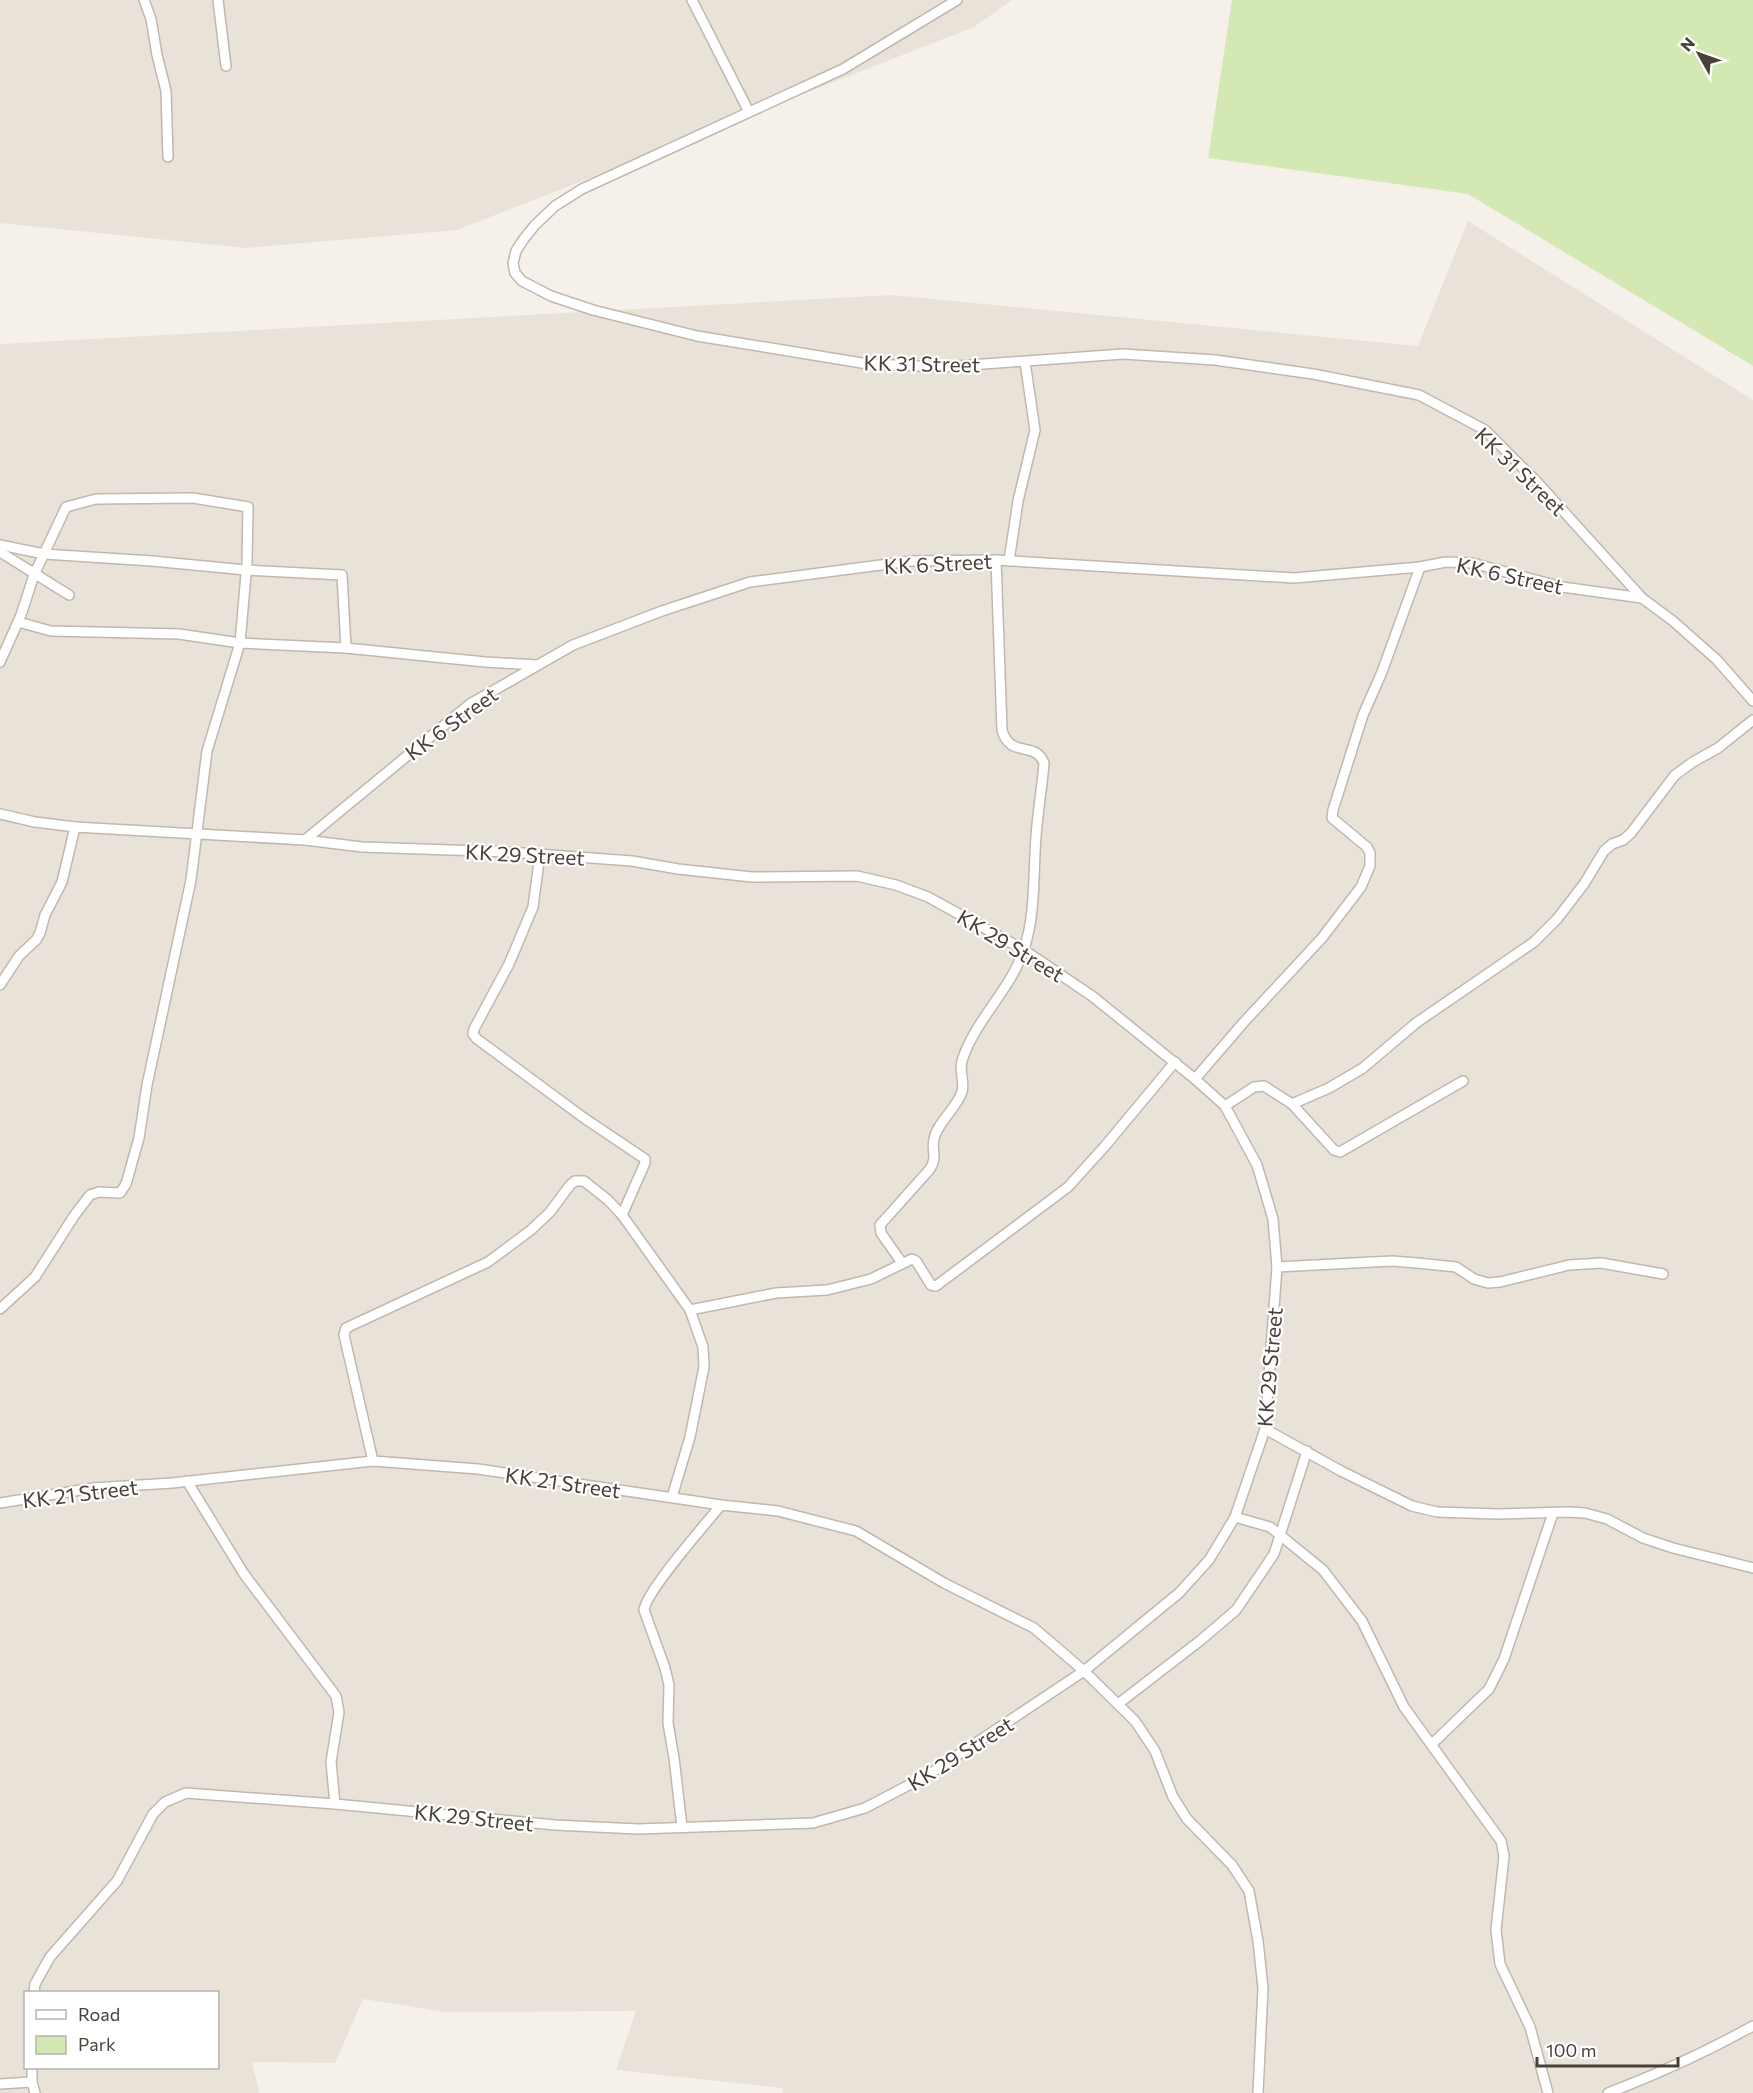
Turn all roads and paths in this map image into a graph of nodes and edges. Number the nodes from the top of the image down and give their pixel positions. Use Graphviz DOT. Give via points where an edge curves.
graph roads {
  1 [pos="144,0"];
  2 [pos="218,0"];
  3 [pos="692,0"];
  4 [pos="957,0"];
  5 [pos="226,66"];
  6 [pos="749,112"];
  7 [pos="168,157"];
  8 [pos="1026,362"];
  9 [pos="0,544"];
  10 [pos="0,552"];
  11 [pos="44,554"];
  12 [pos="996,560"];
  13 [pos="1010,561"];
  14 [pos="1420,567"];
  15 [pos="246,570"];
  16 [pos="34,575"];
  17 [pos="69,595"];
  18 [pos="1642,598"];
  19 [pos="18,622"];
  20 [pos="240,643"];
  21 [pos="346,648"];
  22 [pos="0,662"];
  23 [pos="539,665"];
  24 [pos="1753,701"];
  25 [pos="1753,720"];
  26 [pos="0,814"];
  27 [pos="75,828"];
  28 [pos="198,833"];
  29 [pos="305,840"];
  30 [pos="540,854"];
  31 [pos="1024,950"];
  32 [pos="0,985"];
  33 [pos="1175,1062"];
  34 [pos="1196,1078"];
  35 [pos="1463,1081"];
  36 [pos="1292,1104"];
  37 [pos="1225,1106"];
  38 [pos="622,1215"];
  39 [pos="902,1263"];
  40 [pos="1277,1267"];
  41 [pos="1663,1274"];
  42 [pos="0,1309"];
  43 [pos="690,1310"];
  44 [pos="1265,1429"];
  45 [pos="1307,1451"];
  46 [pos="373,1461"];
  47 [pos="187,1481"];
  48 [pos="672,1497"];
  49 [pos="0,1503"];
  50 [pos="721,1505"];
  51 [pos="1553,1513"];
  52 [pos="1235,1517"];
  53 [pos="1280,1533"];
  54 [pos="1753,1568"];
  55 [pos="1084,1671"];
  56 [pos="1118,1704"];
  57 [pos="1432,1744"];
  58 [pos="335,1804"];
  59 [pos="682,1827"];
  60 [pos="34,1991"];
  61 [pos="1753,2026"];
  62 [pos="32,2069"];
  63 [pos="32,2082"];
  64 [pos="0,2084"];
  65 [pos="35,2093"];
  66 [pos="1258,2093"];
  67 [pos="1548,2093"];
  68 [pos="1608,2093"];
  1 -- 7 [label="street" via="166,91"];
  2 -- 5 [label="street"];
  3 -- 6 [label="street"];
  4 -- 6 [label="street, KK 31 Street" via="843,69"];
  6 -- 8 [label="street, KK 31 Street" via="582,189 555,206 516,251 515,273 551,296 697,336 868,364 942,367"];
  8 -- 13 [label="street" via="1035,430 1018,501"];
  8 -- 18 [label="street, KK 31 Street" via="1123,354 1215,360 1419,395 1485,430"];
  9 -- 11 [label="street"];
  10 -- 16 [label="street"];
  11 -- 15 [label="street"];
  11 -- 15 [label="street" via="66,507 96,499 193,498 248,507"];
  11 -- 16 [label="street"];
  12 -- 13 [label="street, KK 6 Street"];
  12 -- 23 [label="street, KK 6 Street" via="911,561 750,582 584,641"];
  12 -- 31 [label="street" via="1002,730 1010,745 1035,752 1044,763 1032,910"];
  13 -- 14 [label="street, KK 6 Street" via="1294,578"];
  14 -- 18 [label="street, KK 6 Street" via="1472,563 1562,587"];
  14 -- 34 [label="street" via="1363,716 1333,810 1332,818 1370,853 1370,866 1361,887 1322,938"];
  15 -- 20 [label="street"];
  15 -- 21 [label="street" via="342,575"];
  16 -- 17 [label="street"];
  16 -- 19 [label="street"];
  18 -- 24 [label="street, KK 31 Street" via="1717,660"];
  19 -- 20 [label="street" via="51,631 179,634"];
  19 -- 22 [label="street"];
  20 -- 21 [label="street"];
  20 -- 28 [label="street" via="207,751"];
  21 -- 23 [label="street"];
  23 -- 29 [label="street, KK 6 Street" via="470,704"];
  25 -- 36 [label="street" via="1675,775 1631,833 1604,851 1584,884 1534,942 1416,1023 1363,1068"];
  26 -- 27 [label="street, KK 29 Street"];
  27 -- 28 [label="street, KK 29 Street"];
  27 -- 32 [label="street" via="62,882 40,933"];
  28 -- 29 [label="street, KK 29 Street"];
  28 -- 42 [label="street" via="139,1138 126,1185 117,1194 90,1195 35,1277"];
  29 -- 30 [label="street, KK 29 Street" via="362,848"];
  30 -- 31 [label="street, KK 29 Street" via="752,877 857,876 928,897"];
  30 -- 38 [label="street" via="533,907 473,1034 645,1159"];
  31 -- 33 [label="street, KK 29 Street" via="1092,996"];
  31 -- 39 [label="street" via="1008,985 962,1059 963,1090 937,1130 936,1161 880,1225 880,1233"];
  33 -- 34 [label="street, KK 29 Street"];
  33 -- 39 [label="street" via="1068,1187 943,1282 931,1285 912,1258"];
  34 -- 37 [label="street, KK 29 Street"];
  35 -- 36 [label="street" via="1340,1152"];
  36 -- 37 [label="street" via="1264,1086 1254,1087"];
  37 -- 40 [label="street, KK 29 Street" via="1257,1165 1273,1219"];
  38 -- 43 [label="street"];
  38 -- 46 [label="street" via="584,1182 575,1181 531,1230 488,1262 346,1328 344,1335"];
  39 -- 43 [label="street" via="871,1279 827,1290 776,1293"];
  40 -- 41 [label="street" via="1392,1261 1456,1267 1474,1279 1488,1282 1569,1265 1600,1263"];
  40 -- 44 [label="street, KK 29 Street"];
  43 -- 48 [label="street" via="703,1347 704,1367 690,1437"];
  44 -- 45 [label="street"];
  44 -- 52 [label="street, KK 29 Street"];
  45 -- 51 [label="street" via="1412,1506 1437,1512"];
  45 -- 53 [label="street"];
  46 -- 47 [label="street, KK 21 Street"];
  46 -- 48 [label="street, KK 21 Street" via="478,1469"];
  47 -- 49 [label="street, KK 21 Street" via="93,1488"];
  47 -- 58 [label="street" via="244,1575 336,1696 339,1713 331,1762"];
  48 -- 50 [label="street, KK 21 Street"];
  50 -- 55 [label="street, KK 21 Street" via="778,1511 856,1531 944,1583 1034,1628"];
  50 -- 59 [label="street" via="645,1602 644,1610 669,1685 668,1723"];
  51 -- 54 [label="street" via="1585,1513 1673,1548"];
  51 -- 57 [label="street" via="1504,1659 1489,1689"];
  52 -- 53 [label="street"];
  52 -- 55 [label="street, KK 29 Street" via="1209,1560 1179,1593"];
  53 -- 56 [label="street" via="1274,1554 1236,1610"];
  53 -- 57 [label="street" via="1323,1570 1362,1621 1404,1707"];
  55 -- 56 [label="street, KK 21 Street"];
  55 -- 59 [label="street, KK 29 Street" via="928,1776 865,1808 813,1823"];
  56 -- 66 [label="street, KK 21 Street" via="1136,1721 1155,1751 1173,1797 1187,1819 1232,1865 1249,1891 1263,1988"];
  57 -- 67 [label="street" via="1501,1841 1504,1856 1496,1930 1500,1964 1530,2027"];
  58 -- 59 [label="street, KK 29 Street" via="555,1825 638,1830"];
  58 -- 60 [label="street, KK 29 Street" via="186,1793 165,1802 153,1814 117,1881 50,1957"];
  61 -- 68 [label="street" via="1712,2049"];
  62 -- 63 [label="street"];
  63 -- 64 [label="street"];
  63 -- 65 [label="street"];
}
